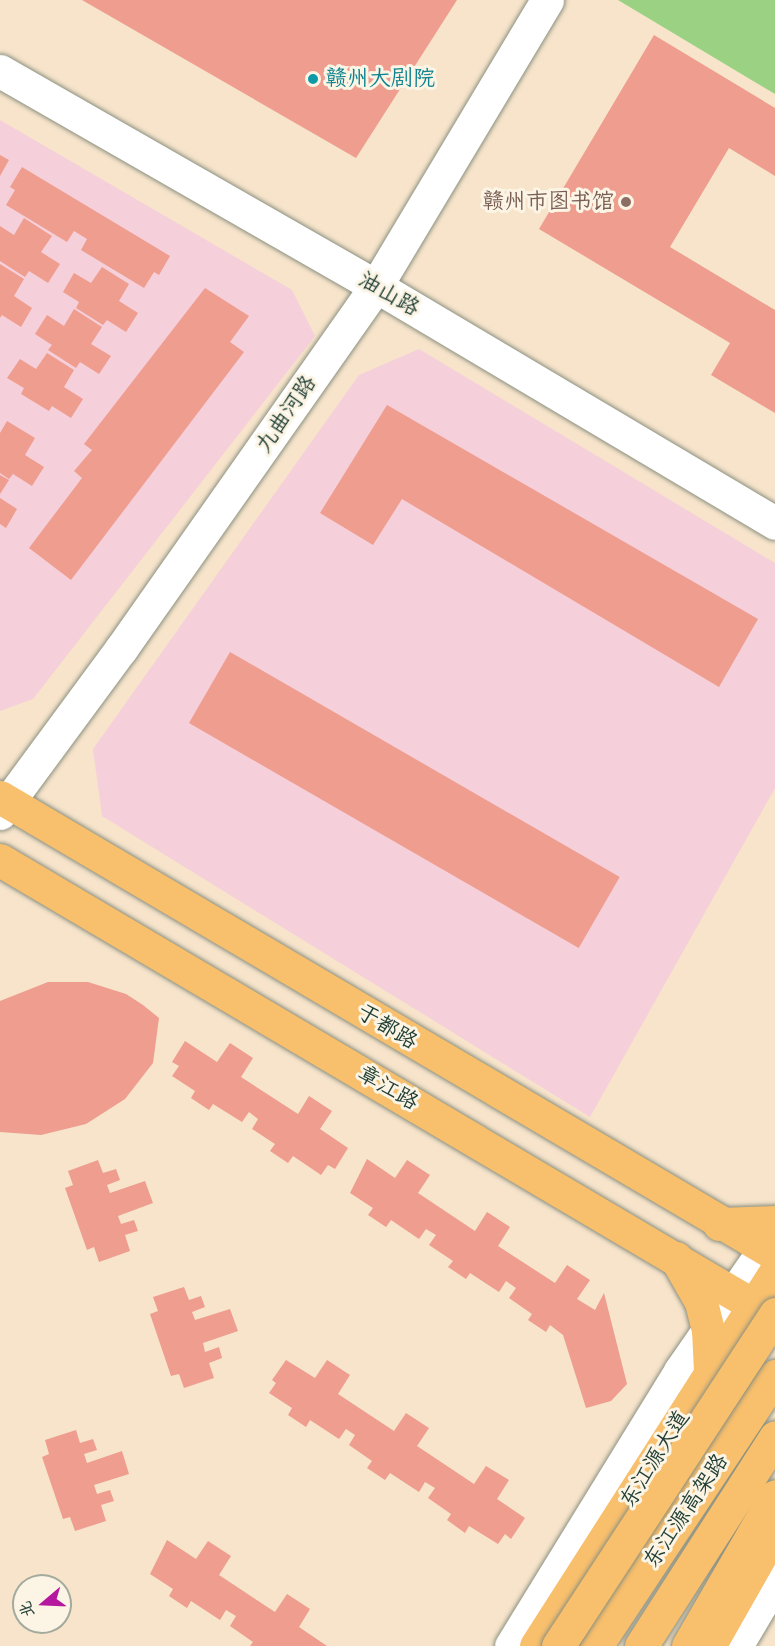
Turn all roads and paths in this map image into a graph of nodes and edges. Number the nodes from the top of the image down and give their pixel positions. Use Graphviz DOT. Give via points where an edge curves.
graph roads {
  1 [pos="547,0"];
  2 [pos="0,71"];
  3 [pos="376,285"];
  4 [pos="775,523"];
  5 [pos="3,804"];
  6 [pos="0,860"];
  7 [pos="775,1211"];
  8 [pos="718,1224"];
  9 [pos="773,1246"];
  10 [pos="676,1258"];
  11 [pos="759,1308"];
  12 [pos="705,1350"];
  13 [pos="775,1376"];
  14 [pos="775,1437"];
  15 [pos="775,1496"];
  16 [pos="775,1530"];
  17 [pos="775,1580"];
  18 [pos="511,1646"];
  19 [pos="536,1646"];
  20 [pos="558,1646"];
  21 [pos="596,1646"];
  22 [pos="642,1646"];
  23 [pos="688,1646"];
  24 [pos="709,1646"];
  25 [pos="736,1646"];
  1 -- 3 [label="street, 九曲河路"];
  2 -- 3 [label="street, 油山路"];
  3 -- 4 [label="street, 油山路"];
  3 -- 5 [label="street, 九曲河路" via="122,649"];
  5 -- 8 [label="main road, 于都路"];
  6 -- 10 [label="main road, 章江路"];
  7 -- 8 [label="street" via="750,1220"];
  8 -- 9 [label="main road"];
  9 -- 11 [label="main road"];
  10 -- 11 [label="main road, 章江路"];
  10 -- 12 [label="main road" via="701,1302"];
  11 -- 12 [label="street"];
  11 -- 20 [label="main road, bridge"];
  12 -- 18 [label="street"];
  12 -- 19 [label="main road, 东江源大道"];
  13 -- 21 [label="main road, 东江源高架路"];
  14 -- 22 [label="main road, 东江源高架路"];
  15 -- 23 [label="main road"];
  16 -- 24 [label="main road"];
  17 -- 25 [label="street"];
}
